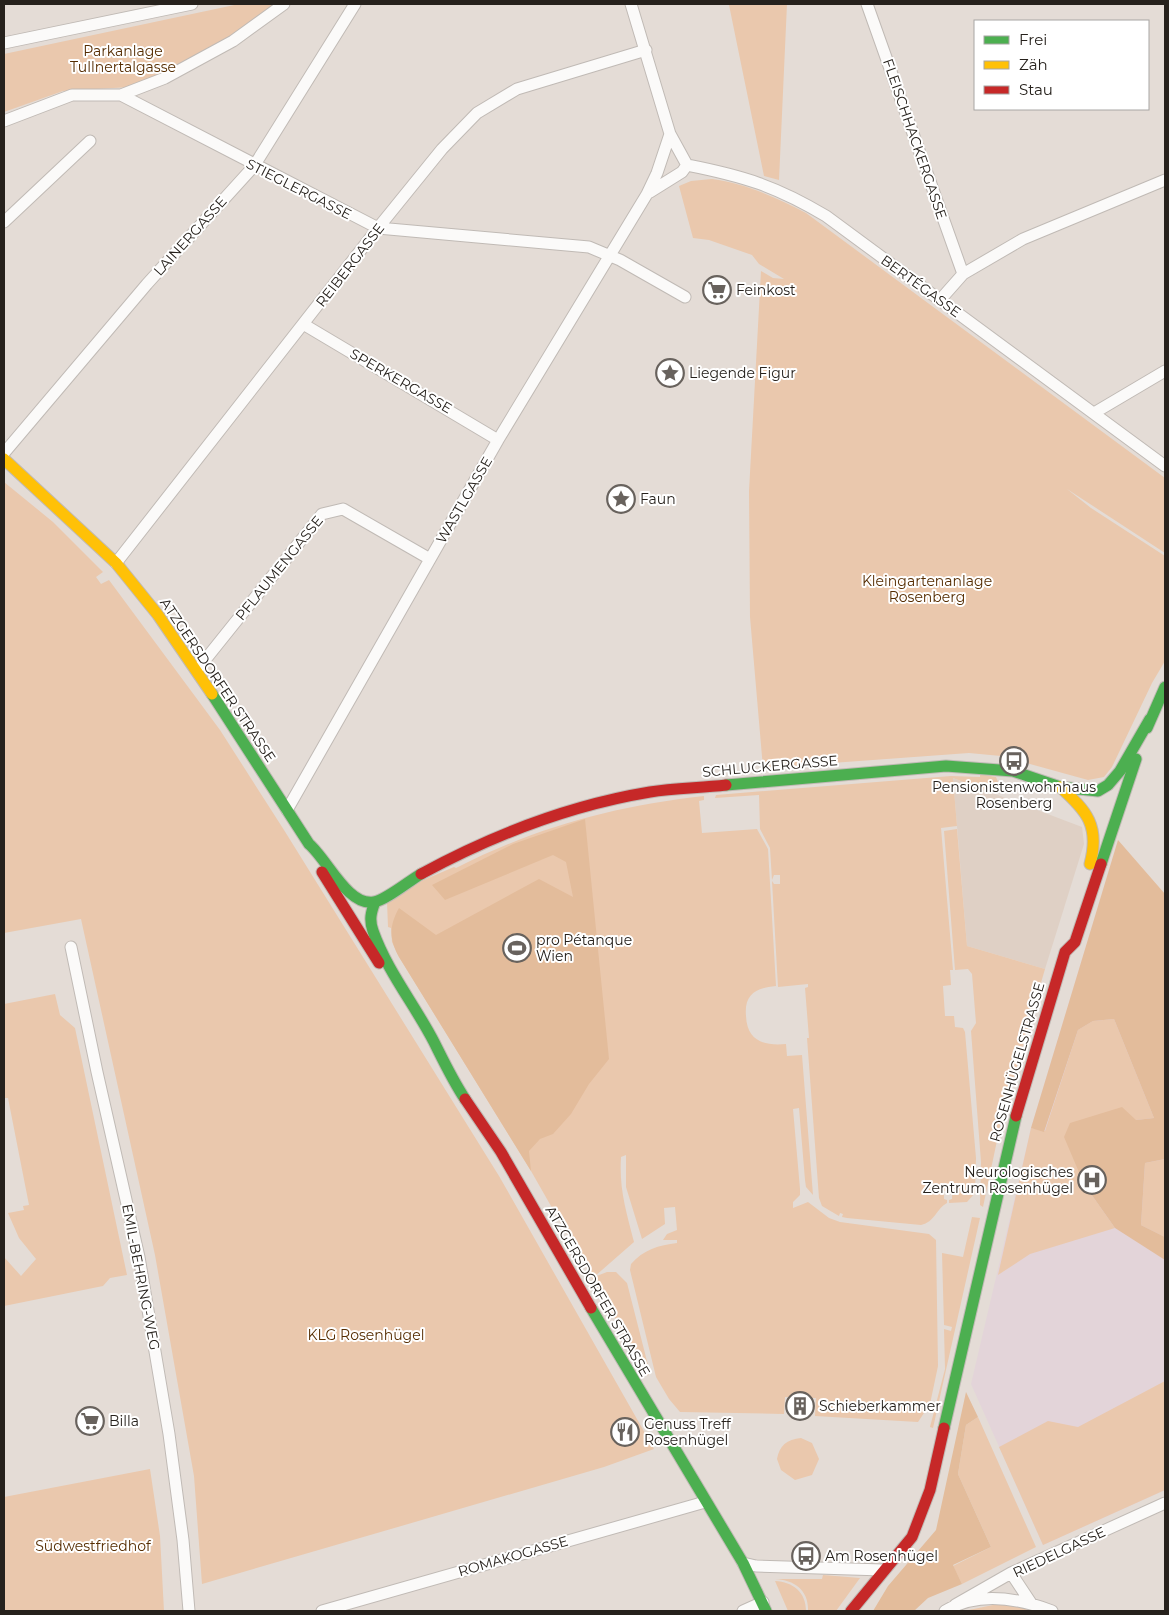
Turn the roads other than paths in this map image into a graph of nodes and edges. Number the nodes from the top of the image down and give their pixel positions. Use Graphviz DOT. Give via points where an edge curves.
graph roads {
  1 [pos="192,4"];
  2 [pos="284,4"];
  3 [pos="355,4"];
  4 [pos="631,4"];
  5 [pos="867,4"];
  6 [pos="4,43"];
  7 [pos="646,50"];
  8 [pos="121,95"];
  9 [pos="4,121"];
  10 [pos="670,134"];
  11 [pos="90,141"];
  12 [pos="687,165"];
  13 [pos="254,166"];
  14 [pos="1165,180"];
  15 [pos="647,194"];
  16 [pos="4,222"];
  17 [pos="378,228"];
  18 [pos="609,254"];
  19 [pos="963,274"];
  20 [pos="685,297"];
  21 [pos="940,300"];
  22 [pos="303,324"];
  23 [pos="1165,371"];
  24 [pos="1094,413"];
  25 [pos="498,440"];
  26 [pos="4,453"];
  27 [pos="4,459"];
  28 [pos="1165,466"];
  29 [pos="430,559"];
  30 [pos="116,563"];
  31 [pos="197,670"];
  32 [pos="1165,687"];
  33 [pos="1150,719"];
  34 [pos="1060,788"];
  35 [pos="287,810"];
  36 [pos="309,844"];
  37 [pos="375,902"];
  38 [pos="71,947"];
  39 [pos="1065,952"];
  40 [pos="401,988"];
  41 [pos="705,1502"];
  42 [pos="1165,1503"];
  43 [pos="742,1563"];
  44 [pos="883,1570"];
  45 [pos="1011,1573"];
  46 [pos="1031,1603"];
  47 [pos="764,1607"];
  48 [pos="950,1608"];
  49 [pos="189,1611"];
  50 [pos="322,1611"];
  51 [pos="742,1611"];
  52 [pos="851,1611"];
  53 [pos="1052,1611"];
  1 -- 6 [label="street"];
  2 -- 8 [label="street" via="234,41 165,78"];
  3 -- 13 [label="street, LAINERGASSE"];
  4 -- 7 [label="street"];
  5 -- 19 [label="street, FLEISCHHACKERGASSE"];
  7 -- 10 [label="street"];
  7 -- 17 [label="street, REIBERGASSE" via="517,89 477,113 442,149"];
  8 -- 9 [label="street" via="72,95"];
  8 -- 13 [label="street, STIEGLERGASSE"];
  10 -- 12 [label="street"];
  10 -- 15 [label="street, WASTLGASSE"];
  11 -- 16 [label="street"];
  12 -- 15 [label="street, WASTLGASSE" via="682,172"];
  12 -- 21 [label="street, BERTÉGASSE" via="736,175 793,196 826,216"];
  13 -- 17 [label="street, STIEGLERGASSE"];
  13 -- 26 [label="street, LAINERGASSE" via="147,284"];
  14 -- 19 [label="street" via="1024,239"];
  15 -- 18 [label="street, WASTLGASSE"];
  17 -- 18 [label="street, STIEGLERGASSE" via="589,246"];
  17 -- 22 [label="street, REIBERGASSE"];
  18 -- 20 [label="street, STIEGLERGASSE"];
  18 -- 25 [label="street, WASTLGASSE"];
  19 -- 21 [label="street"];
  21 -- 24 [label="street, BERTÉGASSE"];
  22 -- 25 [label="street, SPERKERGASSE"];
  22 -- 30 [label="street, REIBERGASSE"];
  23 -- 24 [label="street"];
  24 -- 28 [label="street, BERTÉGASSE"];
  25 -- 29 [label="street, WASTLGASSE"];
  27 -- 30 [label="main road, ATZGERSDORFER STRASSE"];
  29 -- 31 [label="street, PFLAUMENGASSE" via="344,509 322,514"];
  29 -- 35 [label="street, WASTLGASSE"];
  30 -- 31 [label="main road, ATZGERSDORFER STRASSE"];
  31 -- 35 [label="main road, ATZGERSDORFER STRASSE"];
  32 -- 33 [label="main road, ROSENHÜGELSTRASSE"];
  33 -- 34 [label="main road, SCHLUCKERGASSE" via="1120,771 1108,785 1098,791"];
  33 -- 39 [label="main road, ROSENHÜGELSTRASSE" via="1075,942"];
  34 -- 37 [label="main road, SCHLUCKERGASSE" via="1013,771 946,766 650,792 562,813 521,828 423,873"];
  34 -- 39 [label="main road" via="1089,816 1095,844"];
  35 -- 36 [label="main road, ATZGERSDORFER STRASSE"];
  36 -- 37 [label="main road, ATZGERSDORFER STRASSE" via="324,858 348,891 367,902"];
  36 -- 40 [label="main road, ATZGERSDORFER STRASSE" via="316,863 352,921 388,977"];
  37 -- 40 [label="main road, ATZGERSDORFER STRASSE" via="370,915 373,931"];
  38 -- 49 [label="street, EMIL-BEHRING-WEG" via="139,1257 169,1434"];
  39 -- 44 [label="main road, ROSENHÜGELSTRASSE" via="1013,1126 930,1490 912,1537"];
  40 -- 41 [label="main road, ATZGERSDORFER STRASSE" via="434,1042 450,1077 501,1152"];
  41 -- 43 [label="main road, ATZGERSDORFER STRASSE"];
  41 -- 50 [label="street, ROMAKOGASSE"];
  42 -- 45 [label="street, RIEDELGASSE"];
  43 -- 44 [label="street"];
  43 -- 47 [label="main road, ATZGERSDORFER STRASSE"];
  44 -- 52 [label="main road, ROSENHÜGELSTRASSE"];
  45 -- 46 [label="street"];
  45 -- 48 [label="street, RIEDELGASSE"];
  46 -- 48 [label="street" via="995,1598"];
  46 -- 53 [label="street"];
  47 -- 51 [label="street"];
}
